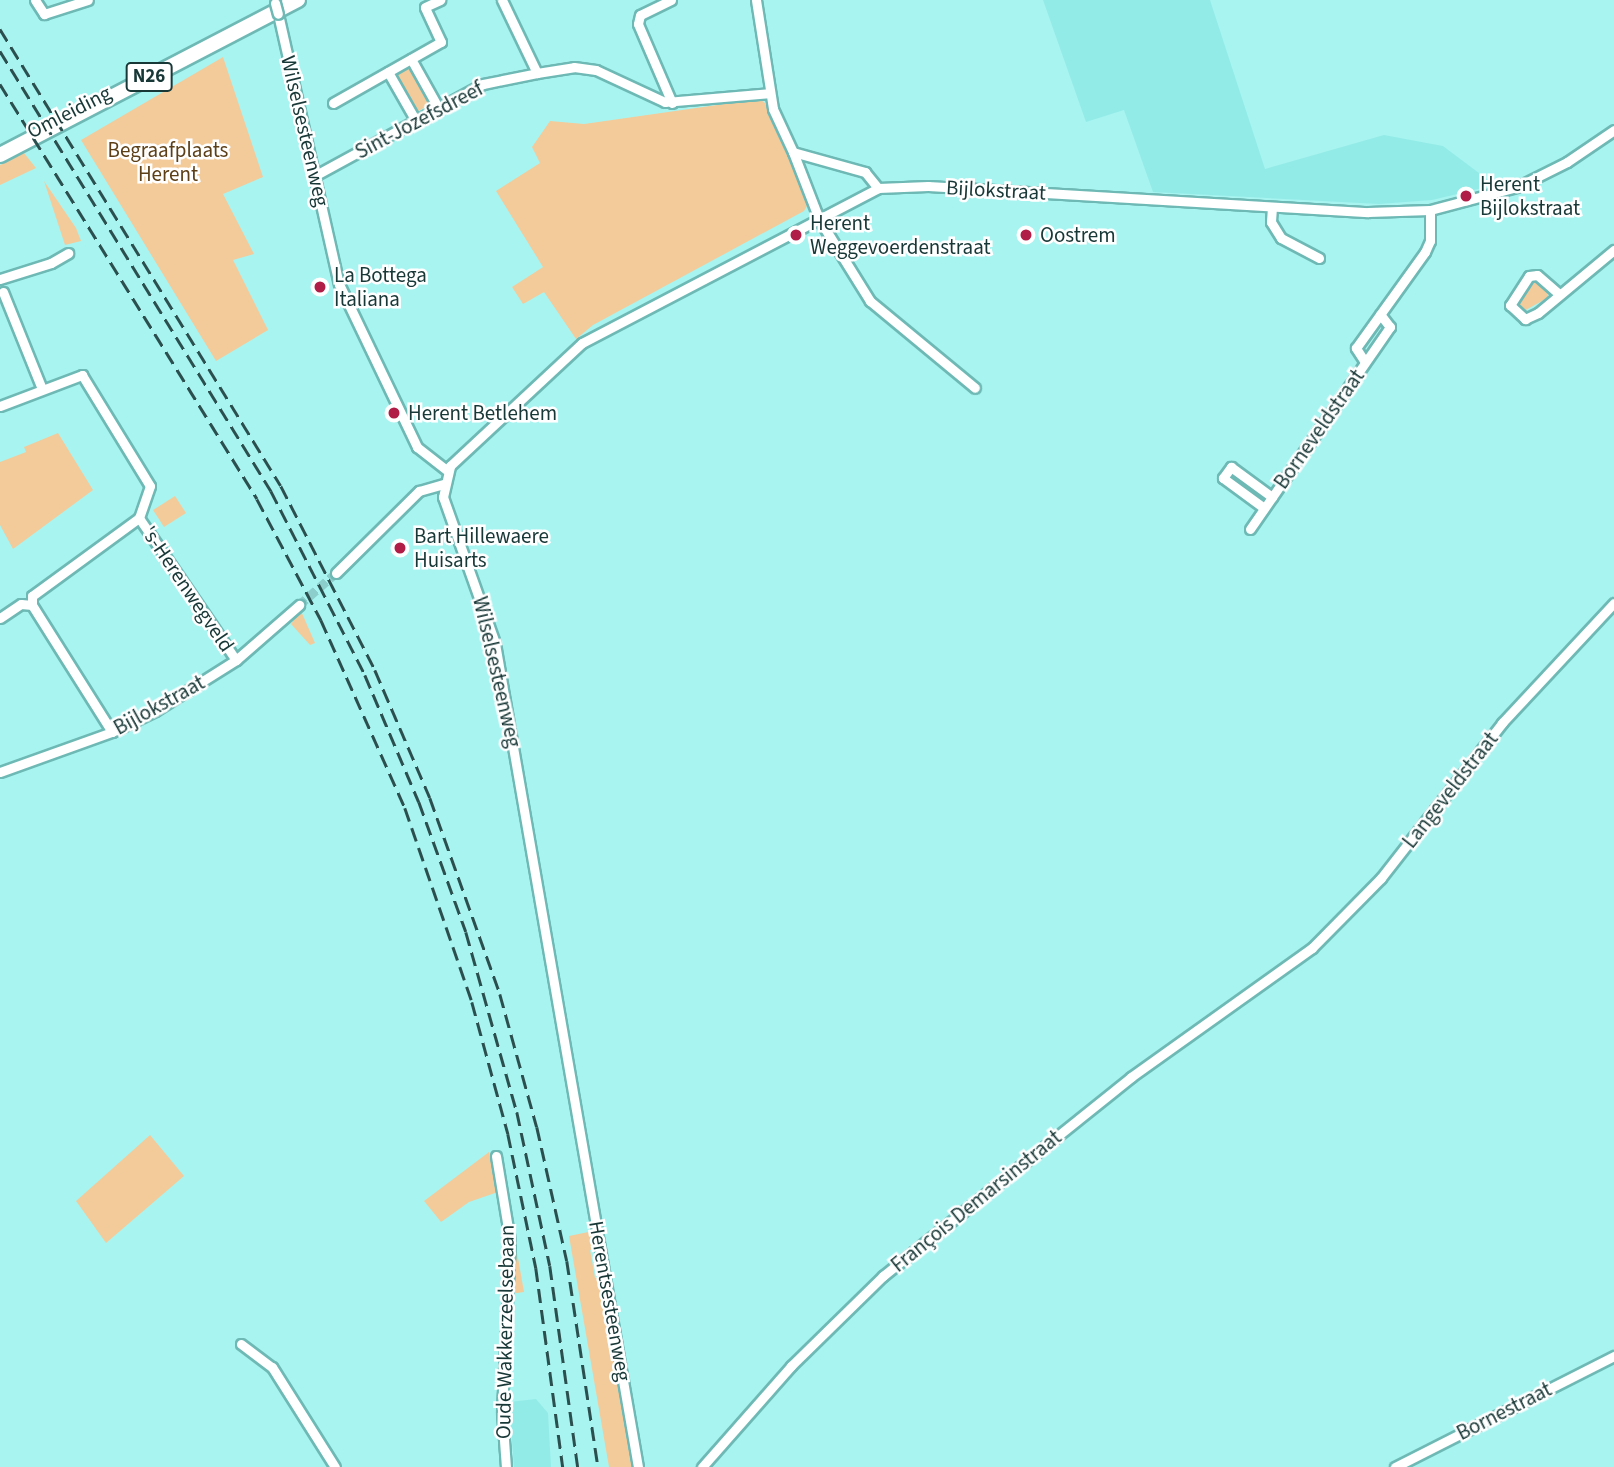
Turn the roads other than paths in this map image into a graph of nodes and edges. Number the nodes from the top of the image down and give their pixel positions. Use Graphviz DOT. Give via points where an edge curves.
graph roads {
  1 [pos="35,0"];
  2 [pos="88,0"];
  3 [pos="298,0"];
  4 [pos="440,0"];
  5 [pos="502,0"];
  6 [pos="643,0"];
  7 [pos="671,0"];
  8 [pos="756,0"];
  9 [pos="279,1"];
  10 [pos="648,10"];
  11 [pos="411,59"];
  12 [pos="388,72"];
  13 [pos="537,73"];
  14 [pos="770,93"];
  15 [pos="333,103"];
  16 [pos="671,103"];
  17 [pos="439,108"];
  18 [pos="416,121"];
  19 [pos="1614,130"];
  20 [pos="0,147"];
  21 [pos="793,152"];
  22 [pos="0,155"];
  23 [pos="316,175"];
  24 [pos="877,188"];
  25 [pos="1272,207"];
  26 [pos="1430,210"];
  27 [pos="818,216"];
  28 [pos="1614,250"];
  29 [pos="68,253"];
  30 [pos="1319,258"];
  31 [pos="0,279"];
  32 [pos="3,292"];
  33 [pos="1559,294"];
  34 [pos="1380,314"];
  35 [pos="1365,362"];
  36 [pos="975,388"];
  37 [pos="42,389"];
  38 [pos="0,406"];
  39 [pos="447,471"];
  40 [pos="443,484"];
  41 [pos="1272,497"];
  42 [pos="1264,508"];
  43 [pos="139,518"];
  44 [pos="1250,529"];
  45 [pos="336,573"];
  46 [pos="1614,603"];
  47 [pos="32,605"];
  48 [pos="299,605"];
  49 [pos="0,618"];
  50 [pos="236,660"];
  51 [pos="112,732"];
  52 [pos="0,772"];
  53 [pos="1282,973"];
  54 [pos="582,1134"];
  55 [pos="496,1156"];
  56 [pos="241,1344"];
  57 [pos="1614,1356"];
  58 [pos="335,1467"];
  59 [pos="506,1467"];
  60 [pos="638,1467"];
  61 [pos="702,1467"];
  62 [pos="1395,1467"];
  1 -- 2 [label="street" via="44,14"];
  3 -- 22 [label="main road, Omleiding / N26"];
  4 -- 11 [label="street" via="425,7 441,42"];
  5 -- 13 [label="street"];
  6 -- 10 [label="street"];
  7 -- 10 [label="street"];
  8 -- 14 [label="street"];
  9 -- 20 [label="main road, Omleiding / N26"];
  9 -- 23 [label="street, Wilselsesteenweg, bridge" via="278,14"];
  10 -- 16 [label="street" via="640,15 638,24"];
  11 -- 12 [label="street"];
  11 -- 17 [label="street"];
  12 -- 15 [label="street"];
  12 -- 18 [label="street"];
  13 -- 16 [label="street, Sint-Jozefsdreef" via="596,69"];
  13 -- 17 [label="street, Sint-Jozefsdreef" via="483,84"];
  14 -- 16 [label="street"];
  14 -- 21 [label="street"];
  17 -- 18 [label="street, Sint-Jozefsdreef"];
  18 -- 23 [label="street, Sint-Jozefsdreef"];
  19 -- 26 [label="street, Bijlokstraat" via="1567,162 1517,187"];
  21 -- 24 [label="street" via="865,172"];
  21 -- 27 [label="street"];
  23 -- 39 [label="street, Wilselsesteenweg" via="334,264 349,308 417,447"];
  24 -- 25 [label="street, Bijlokstraat" via="928,186"];
  24 -- 27 [label="street, Bijlokstraat"];
  25 -- 26 [label="street, Bijlokstraat" via="1387,213"];
  25 -- 30 [label="street" via="1271,222 1281,238"];
  26 -- 34 [label="street, Borneveldstraat" via="1430,241 1425,252"];
  27 -- 36 [label="street" via="870,301"];
  27 -- 39 [label="street, Bijlokstraat" via="582,343"];
  28 -- 33 [label="street"];
  29 -- 31 [label="street"];
  32 -- 37 [label="street"];
  33 -- 33 [label="street" via="1525,319 1510,305 1529,276 1537,275"];
  34 -- 35 [label="street, Borneveldstraat" via="1356,348"];
  34 -- 35 [label="street, Borneveldstraat" via="1390,327"];
  35 -- 41 [label="street, Borneveldstraat"];
  37 -- 38 [label="street, 's-Herenwegveld"];
  37 -- 43 [label="street, 's-Herenwegveld" via="82,375 89,383 150,486"];
  39 -- 40 [label="street, Wilselsesteenweg"];
  40 -- 45 [label="street" via="419,491"];
  40 -- 54 [label="street, Wilselsesteenweg" via="446,505 495,643"];
  41 -- 42 [label="street, Borneveldstraat"];
  41 -- 42 [label="street, Borneveldstraat" via="1231,467 1223,478"];
  42 -- 44 [label="street, Borneveldstraat"];
  43 -- 47 [label="street, 's-Herenwegveld" via="32,596"];
  43 -- 50 [label="street, 's-Herenwegveld"];
  46 -- 53 [label="street, Langeveldstraat" via="1502,723 1362,901"];
  47 -- 49 [label="street, 's-Herenwegveld" via="21,604"];
  47 -- 51 [label="street"];
  48 -- 50 [label="street, Bijlokstraat"];
  50 -- 51 [label="street, Bijlokstraat"];
  51 -- 52 [label="street, Bijlokstraat"];
  53 -- 61 [label="street, François Demarsinstraat" via="1131,1077 883,1276 791,1366"];
  54 -- 60 [label="street, Herentsesteenweg"];
  55 -- 59 [label="street, Oude Wakkerzeelsebaan" via="510,1234 502,1413"];
  56 -- 58 [label="street" via="272,1367"];
  57 -- 62 [label="street, Bornestraat"];
}
